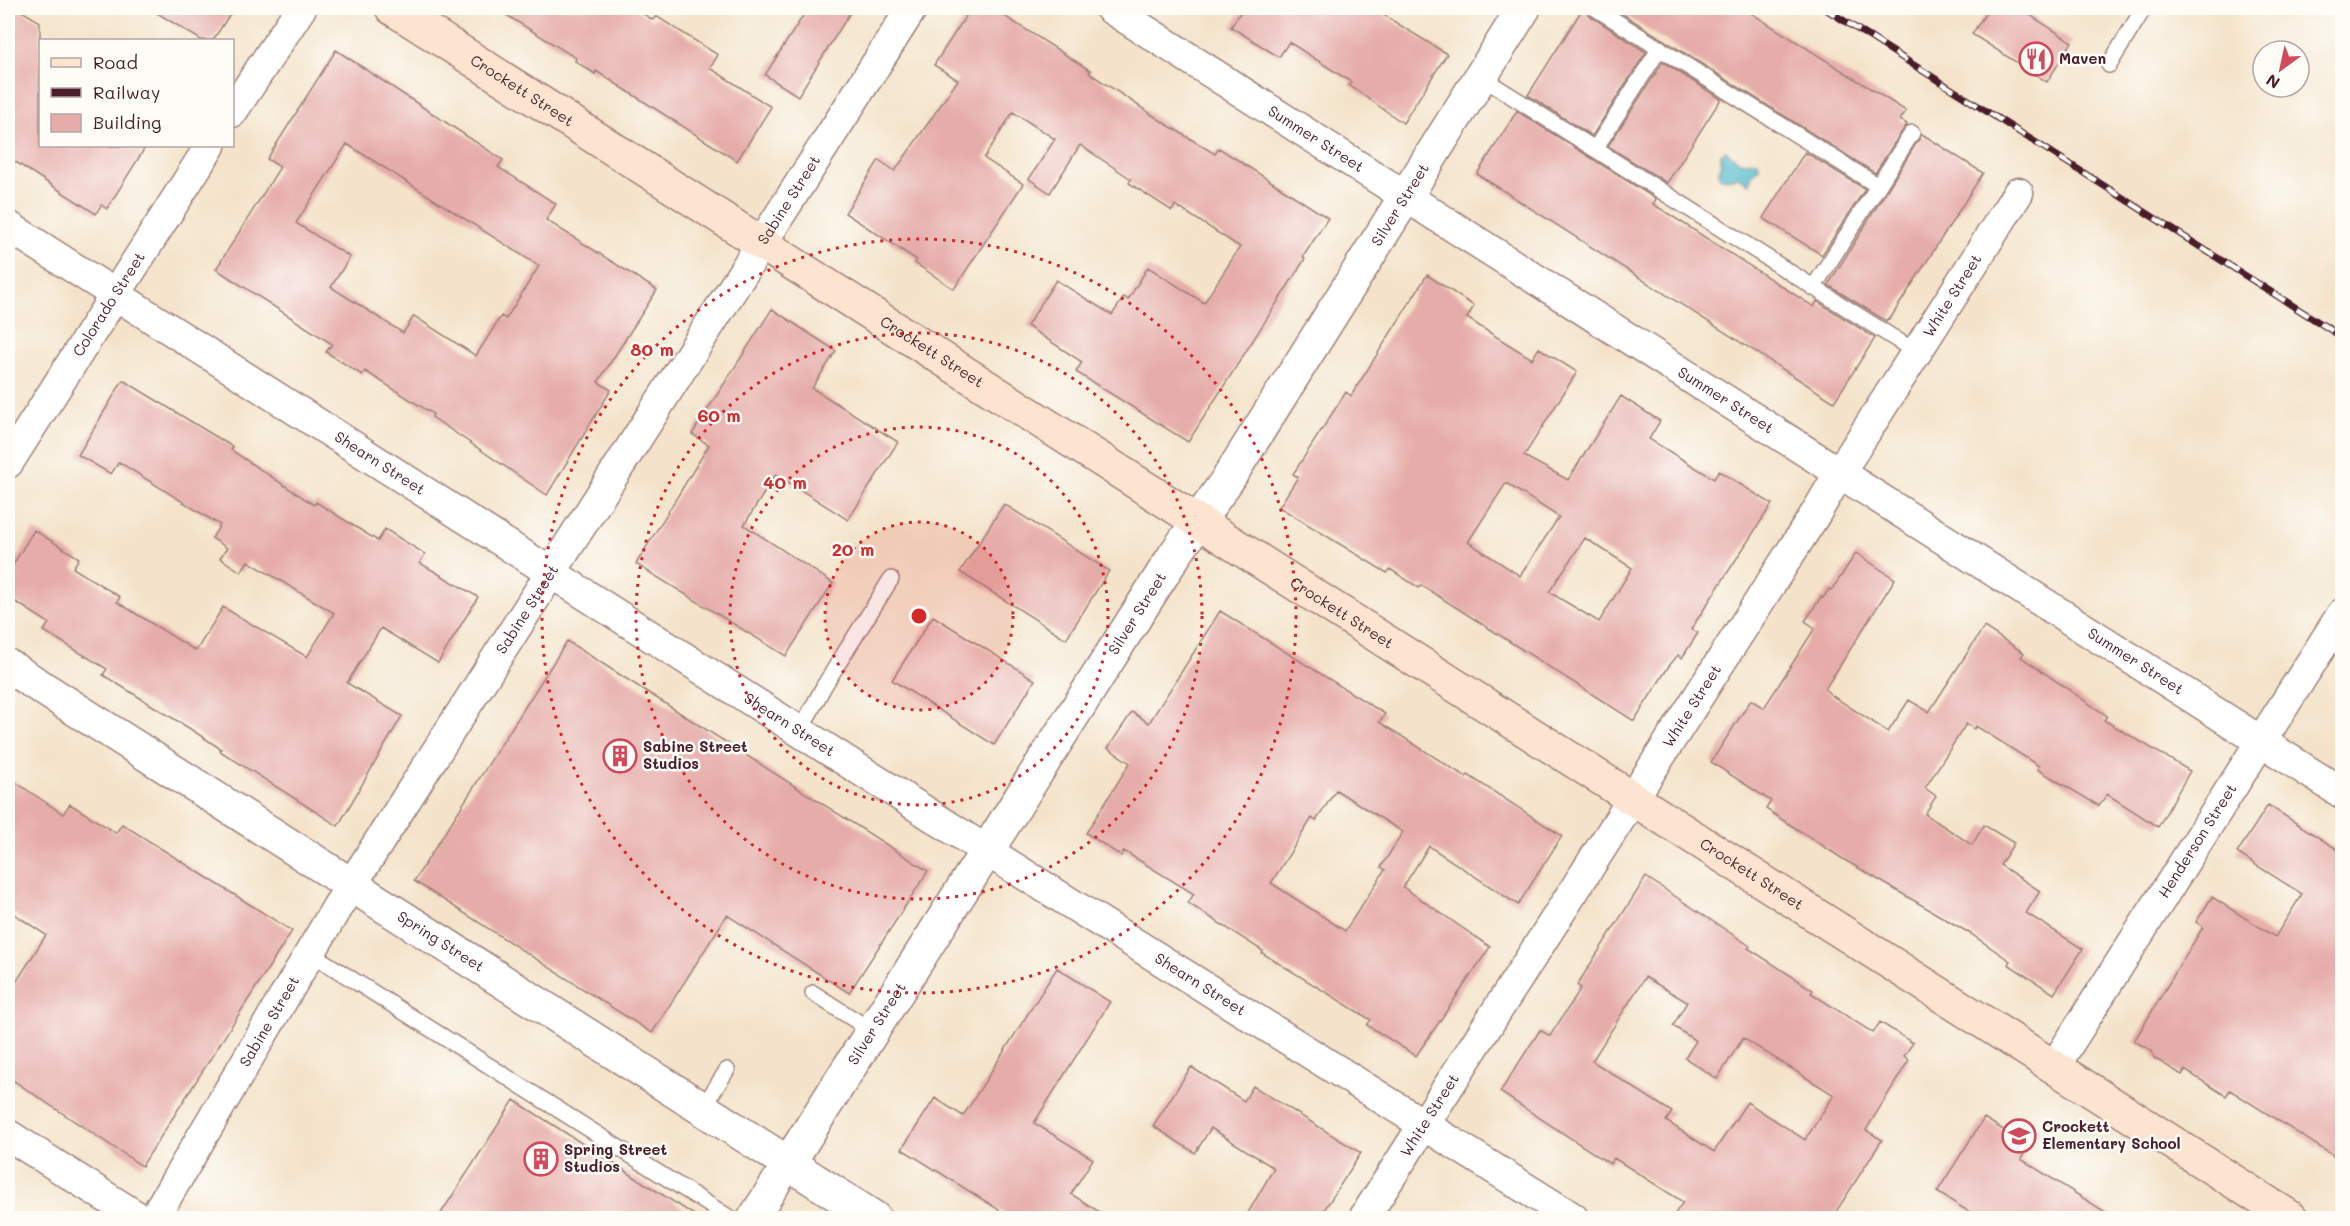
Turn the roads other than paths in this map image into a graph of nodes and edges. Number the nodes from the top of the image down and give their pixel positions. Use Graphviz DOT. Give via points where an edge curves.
graph roads {
  1 [pos="301,8"];
  2 [pos="392,8"];
  3 [pos="912,8"];
  4 [pos="1110,8"];
  5 [pos="1524,8"];
  6 [pos="1594,8"];
  7 [pos="2144,8"];
  8 [pos="1659,48"];
  9 [pos="2109,65"];
  10 [pos="1481,76"];
  11 [pos="234,109"];
  12 [pos="1912,134"];
  13 [pos="209,147"];
  14 [pos="1595,149"];
  15 [pos="1878,186"];
  16 [pos="2018,193"];
  17 [pos="1405,195"];
  18 [pos="8,226"];
  19 [pos="760,243"];
  20 [pos="1813,288"];
  21 [pos="113,294"];
  22 [pos="1916,352"];
  23 [pos="8,463"];
  24 [pos="1840,472"];
  25 [pos="1197,521"];
  26 [pos="551,573"];
  27 [pos="891,579"];
  28 [pos="2343,614"];
  29 [pos="8,666"];
  30 [pos="800,731"];
  31 [pos="2262,741"];
  32 [pos="2343,793"];
  33 [pos="1632,799"];
  34 [pos="987,851"];
  35 [pos="352,886"];
  36 [pos="312,954"];
  37 [pos="813,993"];
  38 [pos="872,1031"];
  39 [pos="2054,1067"];
  40 [pos="727,1070"];
  41 [pos="702,1109"];
  42 [pos="1423,1125"];
  43 [pos="8,1135"];
  44 [pos="788,1164"];
  45 [pos="139,1218"];
  46 [pos="153,1218"];
  47 [pos="729,1218"];
  48 [pos="753,1218"];
  49 [pos="874,1218"];
  50 [pos="1364,1218"];
  51 [pos="1573,1218"];
  52 [pos="2291,1218"];
  1 -- 11 [label="street"];
  2 -- 19 [label="main road, Crockett Street"];
  3 -- 19 [label="street, Sabine Street"];
  4 -- 17 [label="street, Summer Street"];
  5 -- 10 [label="street, Silver Street"];
  6 -- 8 [label="lane"];
  7 -- 9 [label="lane"];
  8 -- 14 [label="lane"];
  8 -- 15 [label="lane"];
  10 -- 14 [label="lane"];
  10 -- 17 [label="street, Silver Street"];
  12 -- 15 [label="lane"];
  13 -- 21 [label="street, Colorado Street"];
  14 -- 20 [label="lane"];
  15 -- 20 [label="lane"];
  16 -- 22 [label="street, White Street"];
  17 -- 24 [label="street, Summer Street"];
  17 -- 25 [label="street, Silver Street" via="1228,479"];
  18 -- 21 [label="street, Shearn Street"];
  19 -- 25 [label="main road, Crockett Street"];
  19 -- 26 [label="street, Sabine Street"];
  20 -- 22 [label="lane"];
  21 -- 23 [label="street, Colorado Street" via="87,342"];
  21 -- 26 [label="street, Shearn Street"];
  22 -- 24 [label="street, White Street"];
  24 -- 31 [label="street, Summer Street"];
  24 -- 33 [label="street, White Street"];
  25 -- 33 [label="main road, Crockett Street"];
  25 -- 34 [label="street, Silver Street"];
  26 -- 30 [label="street, Shearn Street"];
  26 -- 35 [label="street, Sabine Street"];
  27 -- 30 [label="lane"];
  28 -- 31 [label="street, Henderson Street"];
  29 -- 35 [label="street, Spring Street"];
  30 -- 34 [label="street, Shearn Street"];
  31 -- 32 [label="street, Summer Street"];
  31 -- 39 [label="street, Henderson Street"];
  33 -- 39 [label="main road, Crockett Street"];
  33 -- 42 [label="street, White Street"];
  34 -- 38 [label="street, Silver Street"];
  34 -- 42 [label="street, Shearn Street"];
  35 -- 36 [label="street, Sabine Street"];
  35 -- 41 [label="street, Spring Street"];
  36 -- 46 [label="street, Sabine Street"];
  36 -- 47 [label="lane"];
  37 -- 38 [label="lane"];
  38 -- 44 [label="street, Silver Street"];
  39 -- 52 [label="main road, Crockett Street"];
  40 -- 41 [label="lane"];
  41 -- 44 [label="street, Spring Street"];
  42 -- 50 [label="street, White Street"];
  42 -- 51 [label="street, Shearn Street"];
  43 -- 45 [label="street"];
  44 -- 48 [label="street, Silver Street"];
  44 -- 49 [label="street, Spring Street"];
}
